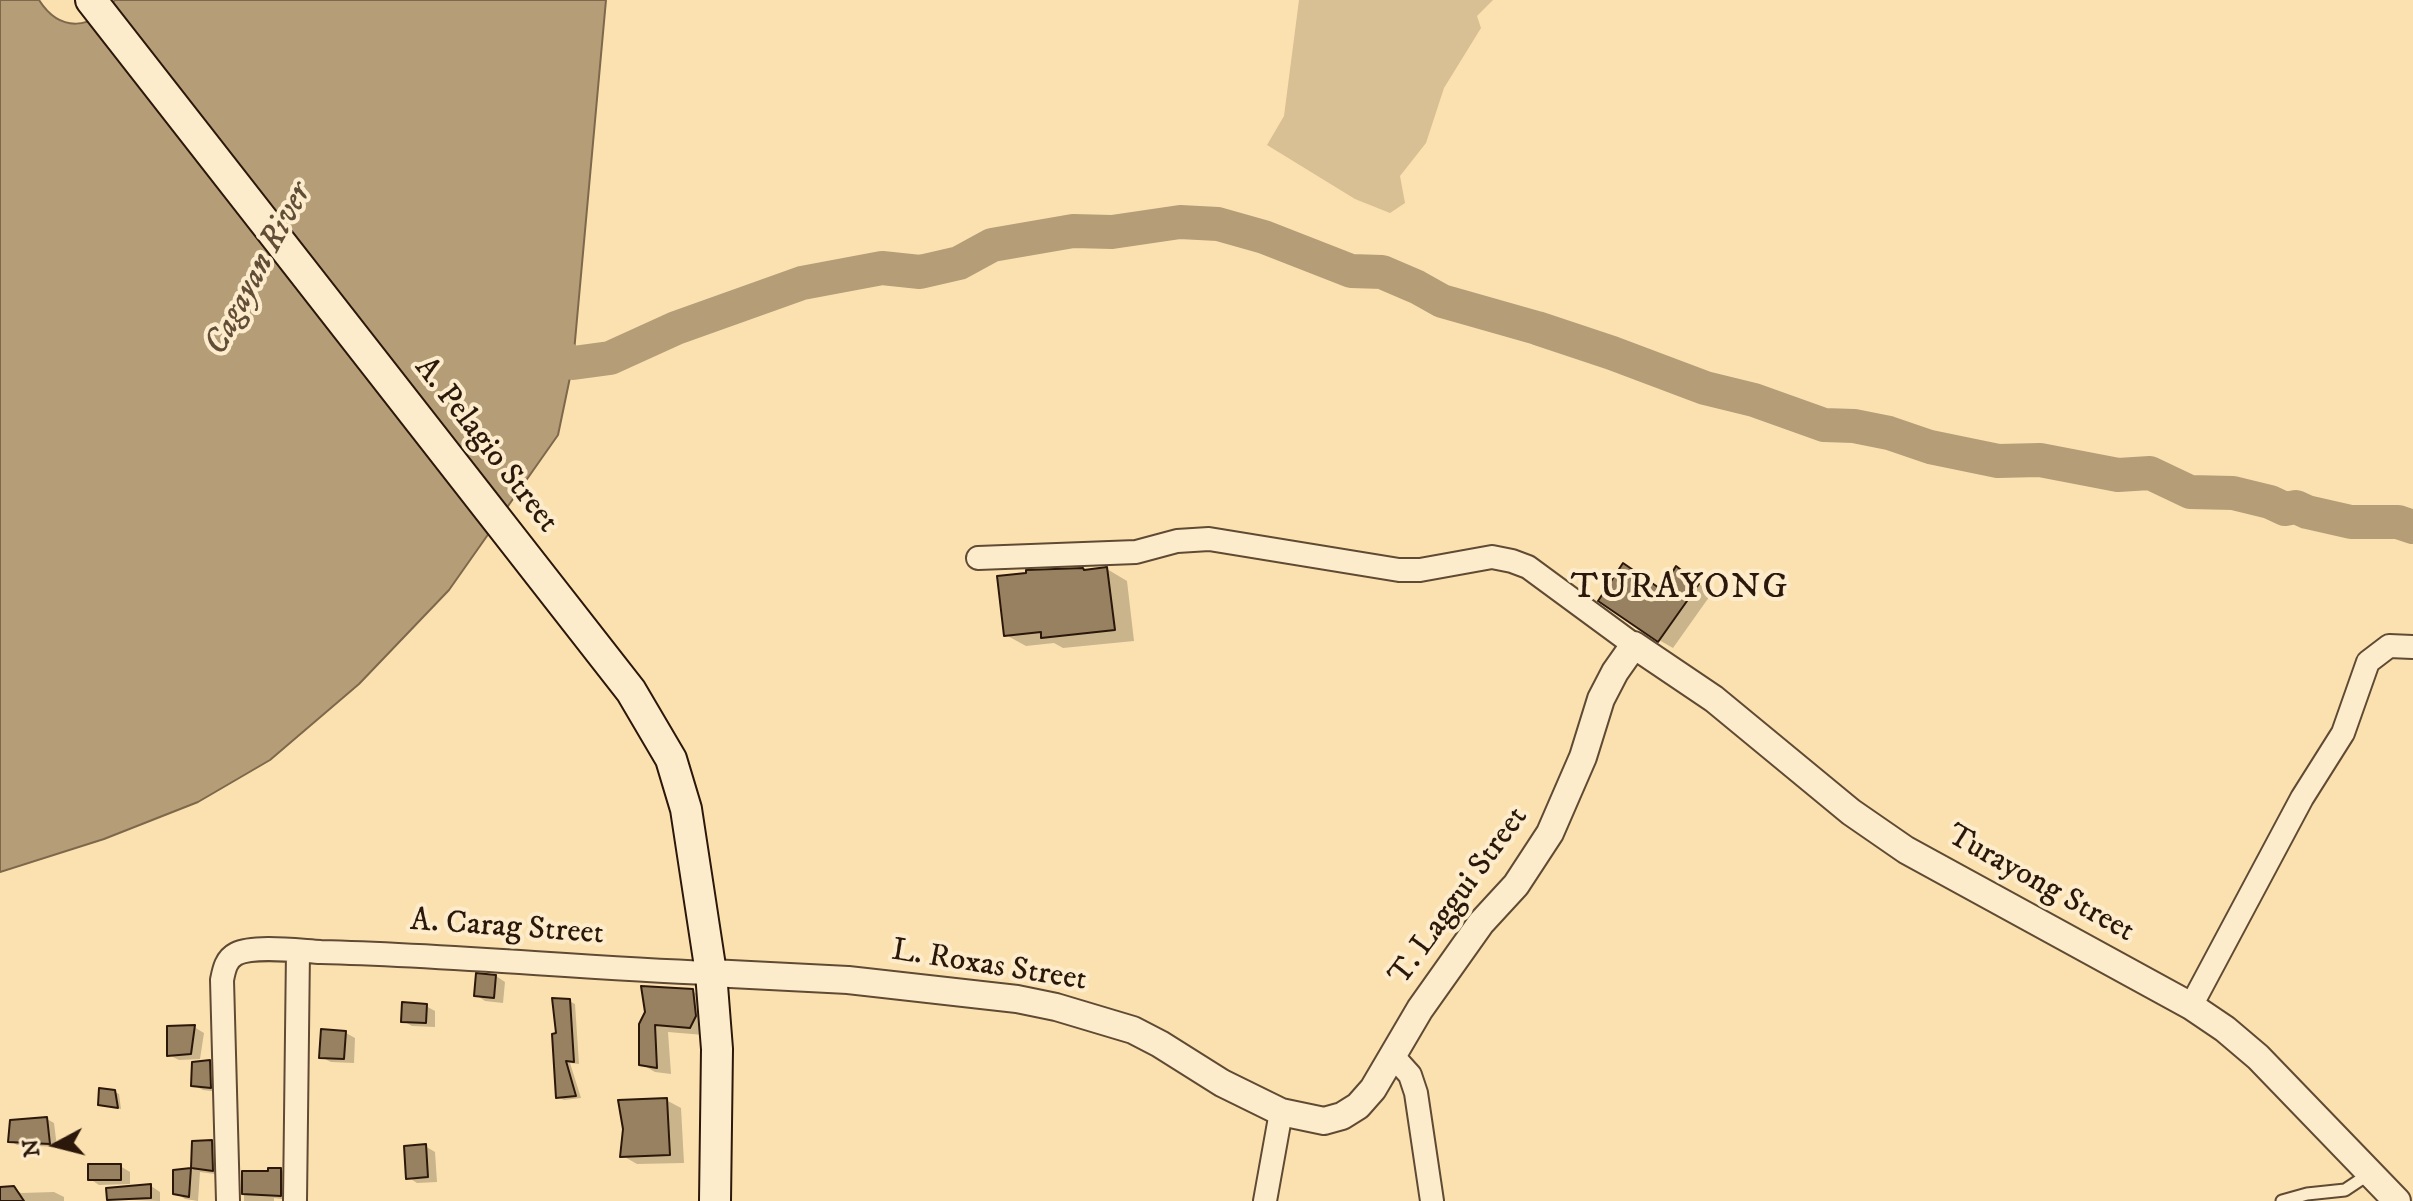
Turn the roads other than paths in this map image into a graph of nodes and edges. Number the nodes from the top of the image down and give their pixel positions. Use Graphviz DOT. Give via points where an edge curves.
graph roads {
  1 [pos="94,5"];
  2 [pos="978,558"];
  3 [pos="1634,645"];
  4 [pos="2413,647"];
  5 [pos="298,951"];
  6 [pos="711,973"];
  7 [pos="2191,1006"];
  8 [pos="1392,1055"];
  9 [pos="1281,1112"];
  10 [pos="2369,1174"];
  11 [pos="228,1201"];
  12 [pos="295,1201"];
  13 [pos="715,1201"];
  14 [pos="1265,1201"];
  15 [pos="1432,1201"];
  16 [pos="2282,1201"];
  17 [pos="2397,1201"];
  1 -- 6 [label="main road, A. Pelagio Street" via="631,691 671,759 686,809"];
  2 -- 3 [label="street" via="1136,552 1192,539 1399,570 1492,557 1528,567"];
  3 -- 7 [label="street, Turayong Street" via="1714,699 1851,812 1906,850"];
  3 -- 8 [label="street, T. Laggui Street" via="1601,699 1550,833 1516,885 1481,923"];
  4 -- 7 [label="street" via="2389,646 2368,662 2343,733 2302,798"];
  5 -- 6 [label="street, A. Carag Street"];
  5 -- 11 [label="street, A. Carag Street" via="245,951 229,960 224,970"];
  5 -- 12 [label="street"];
  6 -- 9 [label="street, L. Roxas Street" via="848,980 1056,1007 1133,1030"];
  6 -- 13 [label="main road, A. Pelagio Street" via="717,1049"];
  7 -- 10 [label="street, Turayong Street" via="2258,1057"];
  8 -- 9 [label="street, T. Laggui Street" via="1373,1089 1342,1116 1324,1121"];
  8 -- 15 [label="street" via="1410,1075 1416,1093"];
  9 -- 14 [label="street"];
  10 -- 16 [label="lane" via="2345,1190"];
  10 -- 17 [label="street, Turayong Street"];
}
